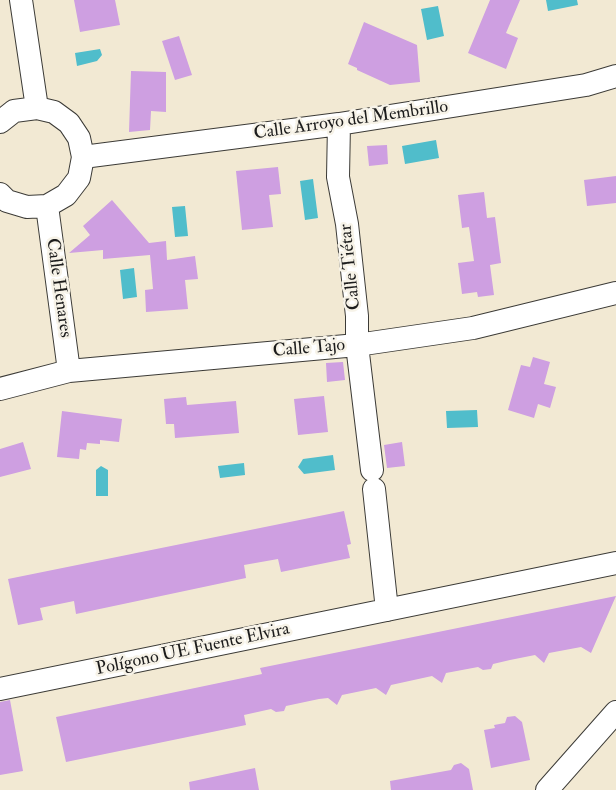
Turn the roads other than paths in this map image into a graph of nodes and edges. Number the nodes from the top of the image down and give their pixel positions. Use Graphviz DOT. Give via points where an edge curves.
graph roads {
  1 [pos="21,0"];
  2 [pos="616,76"];
  3 [pos="37,108"];
  4 [pos="0,122"];
  5 [pos="339,124"];
  6 [pos="83,156"];
  7 [pos="0,194"];
  8 [pos="47,206"];
  9 [pos="616,293"];
  10 [pos="357,345"];
  11 [pos="69,371"];
  12 [pos="0,389"];
  13 [pos="616,563"];
  14 [pos="387,610"];
  15 [pos="0,689"];
  16 [pos="616,712"];
  17 [pos="547,790"];
  1 -- 3 [label="street"];
  2 -- 5 [label="street, Calle Arroyo del Membrillo" via="586,85"];
  3 -- 4 [label="street" via="14,111"];
  3 -- 6 [label="street" via="54,112 70,123 79,138"];
  5 -- 6 [label="street, Calle Arroyo del Membrillo"];
  5 -- 10 [label="street, Calle Tiétar" via="338,177 347,224"];
  6 -- 8 [label="street" via="79,178 66,195"];
  7 -- 8 [label="street" via="27,207"];
  8 -- 11 [label="street, Calle Henares"];
  9 -- 10 [label="street, Calle Tajo" via="473,328"];
  10 -- 11 [label="street, Calle Tajo"];
  10 -- 14 [label="street, Calle Tiétar"];
  11 -- 12 [label="street, Calle Tajo"];
  13 -- 14 [label="street, Polígono UE Fuente Elvira"];
  14 -- 15 [label="street, Polígono UE Fuente Elvira"];
  16 -- 17 [label="street"];
}
